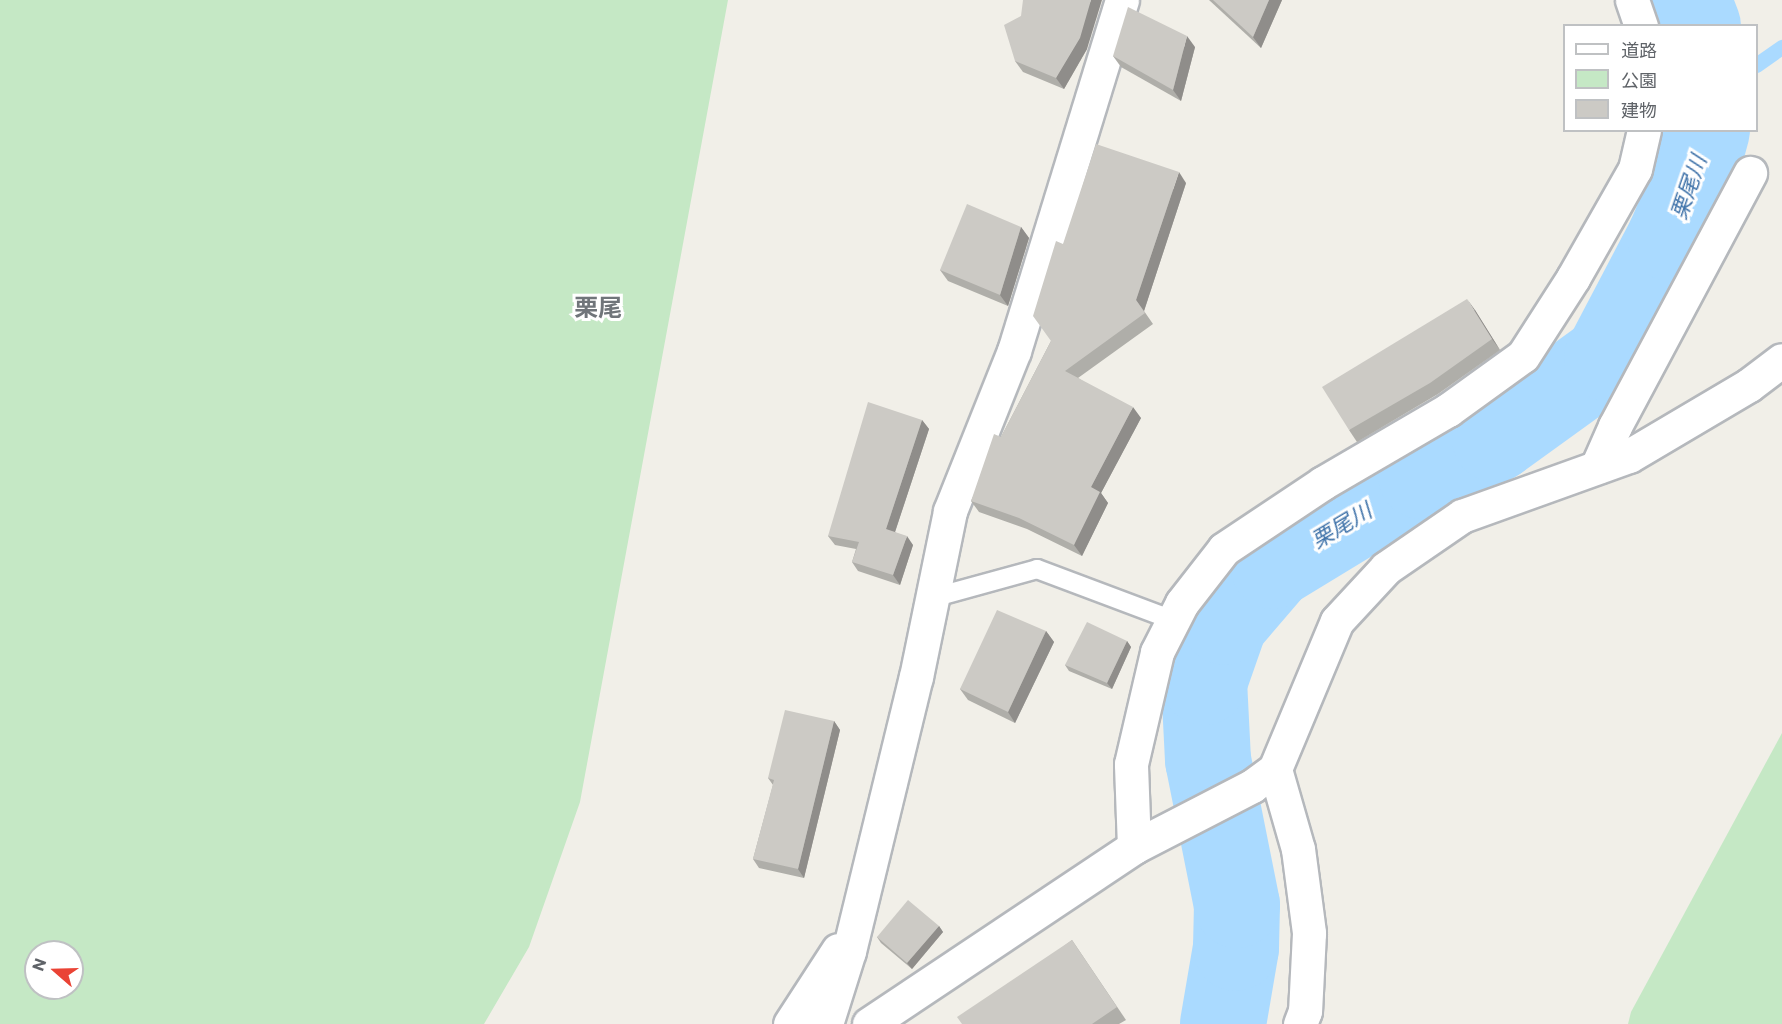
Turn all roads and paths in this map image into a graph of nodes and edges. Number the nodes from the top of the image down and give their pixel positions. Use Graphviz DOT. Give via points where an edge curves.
graph roads {
  1 [pos="1122,0"];
  2 [pos="1632,0"];
  3 [pos="1640,24"];
  4 [pos="1644,132"];
  5 [pos="1750,173"];
  6 [pos="1782,360"];
  7 [pos="1597,467"];
  8 [pos="932,598"];
  9 [pos="1173,620"];
  10 [pos="1275,769"];
  11 [pos="1134,847"];
  12 [pos="856,924"];
  13 [pos="875,1023"];
  14 [pos="790,1024"];
  15 [pos="826,1024"];
  16 [pos="1300,1024"];
  1 -- 8 [label="street" via="1014,351 950,511"];
  2 -- 3 [label="street"];
  4 -- 9 [label="street" via="1635,169 1523,356 1448,410 1323,483 1224,549"];
  5 -- 7 [label="street"];
  6 -- 7 [label="street" via="1749,385 1629,456"];
  7 -- 10 [label="street" via="1462,516 1386,568 1337,621"];
  8 -- 9 [label="lane" via="1037,569"];
  8 -- 12 [label="street"];
  9 -- 11 [label="street" via="1157,652 1131,764"];
  10 -- 11 [label="street" via="1252,786"];
  10 -- 16 [label="street" via="1298,849 1309,933 1305,1011"];
  11 -- 13 [label="street"];
  12 -- 14 [label="street"];
  12 -- 15 [label="street"];
}
